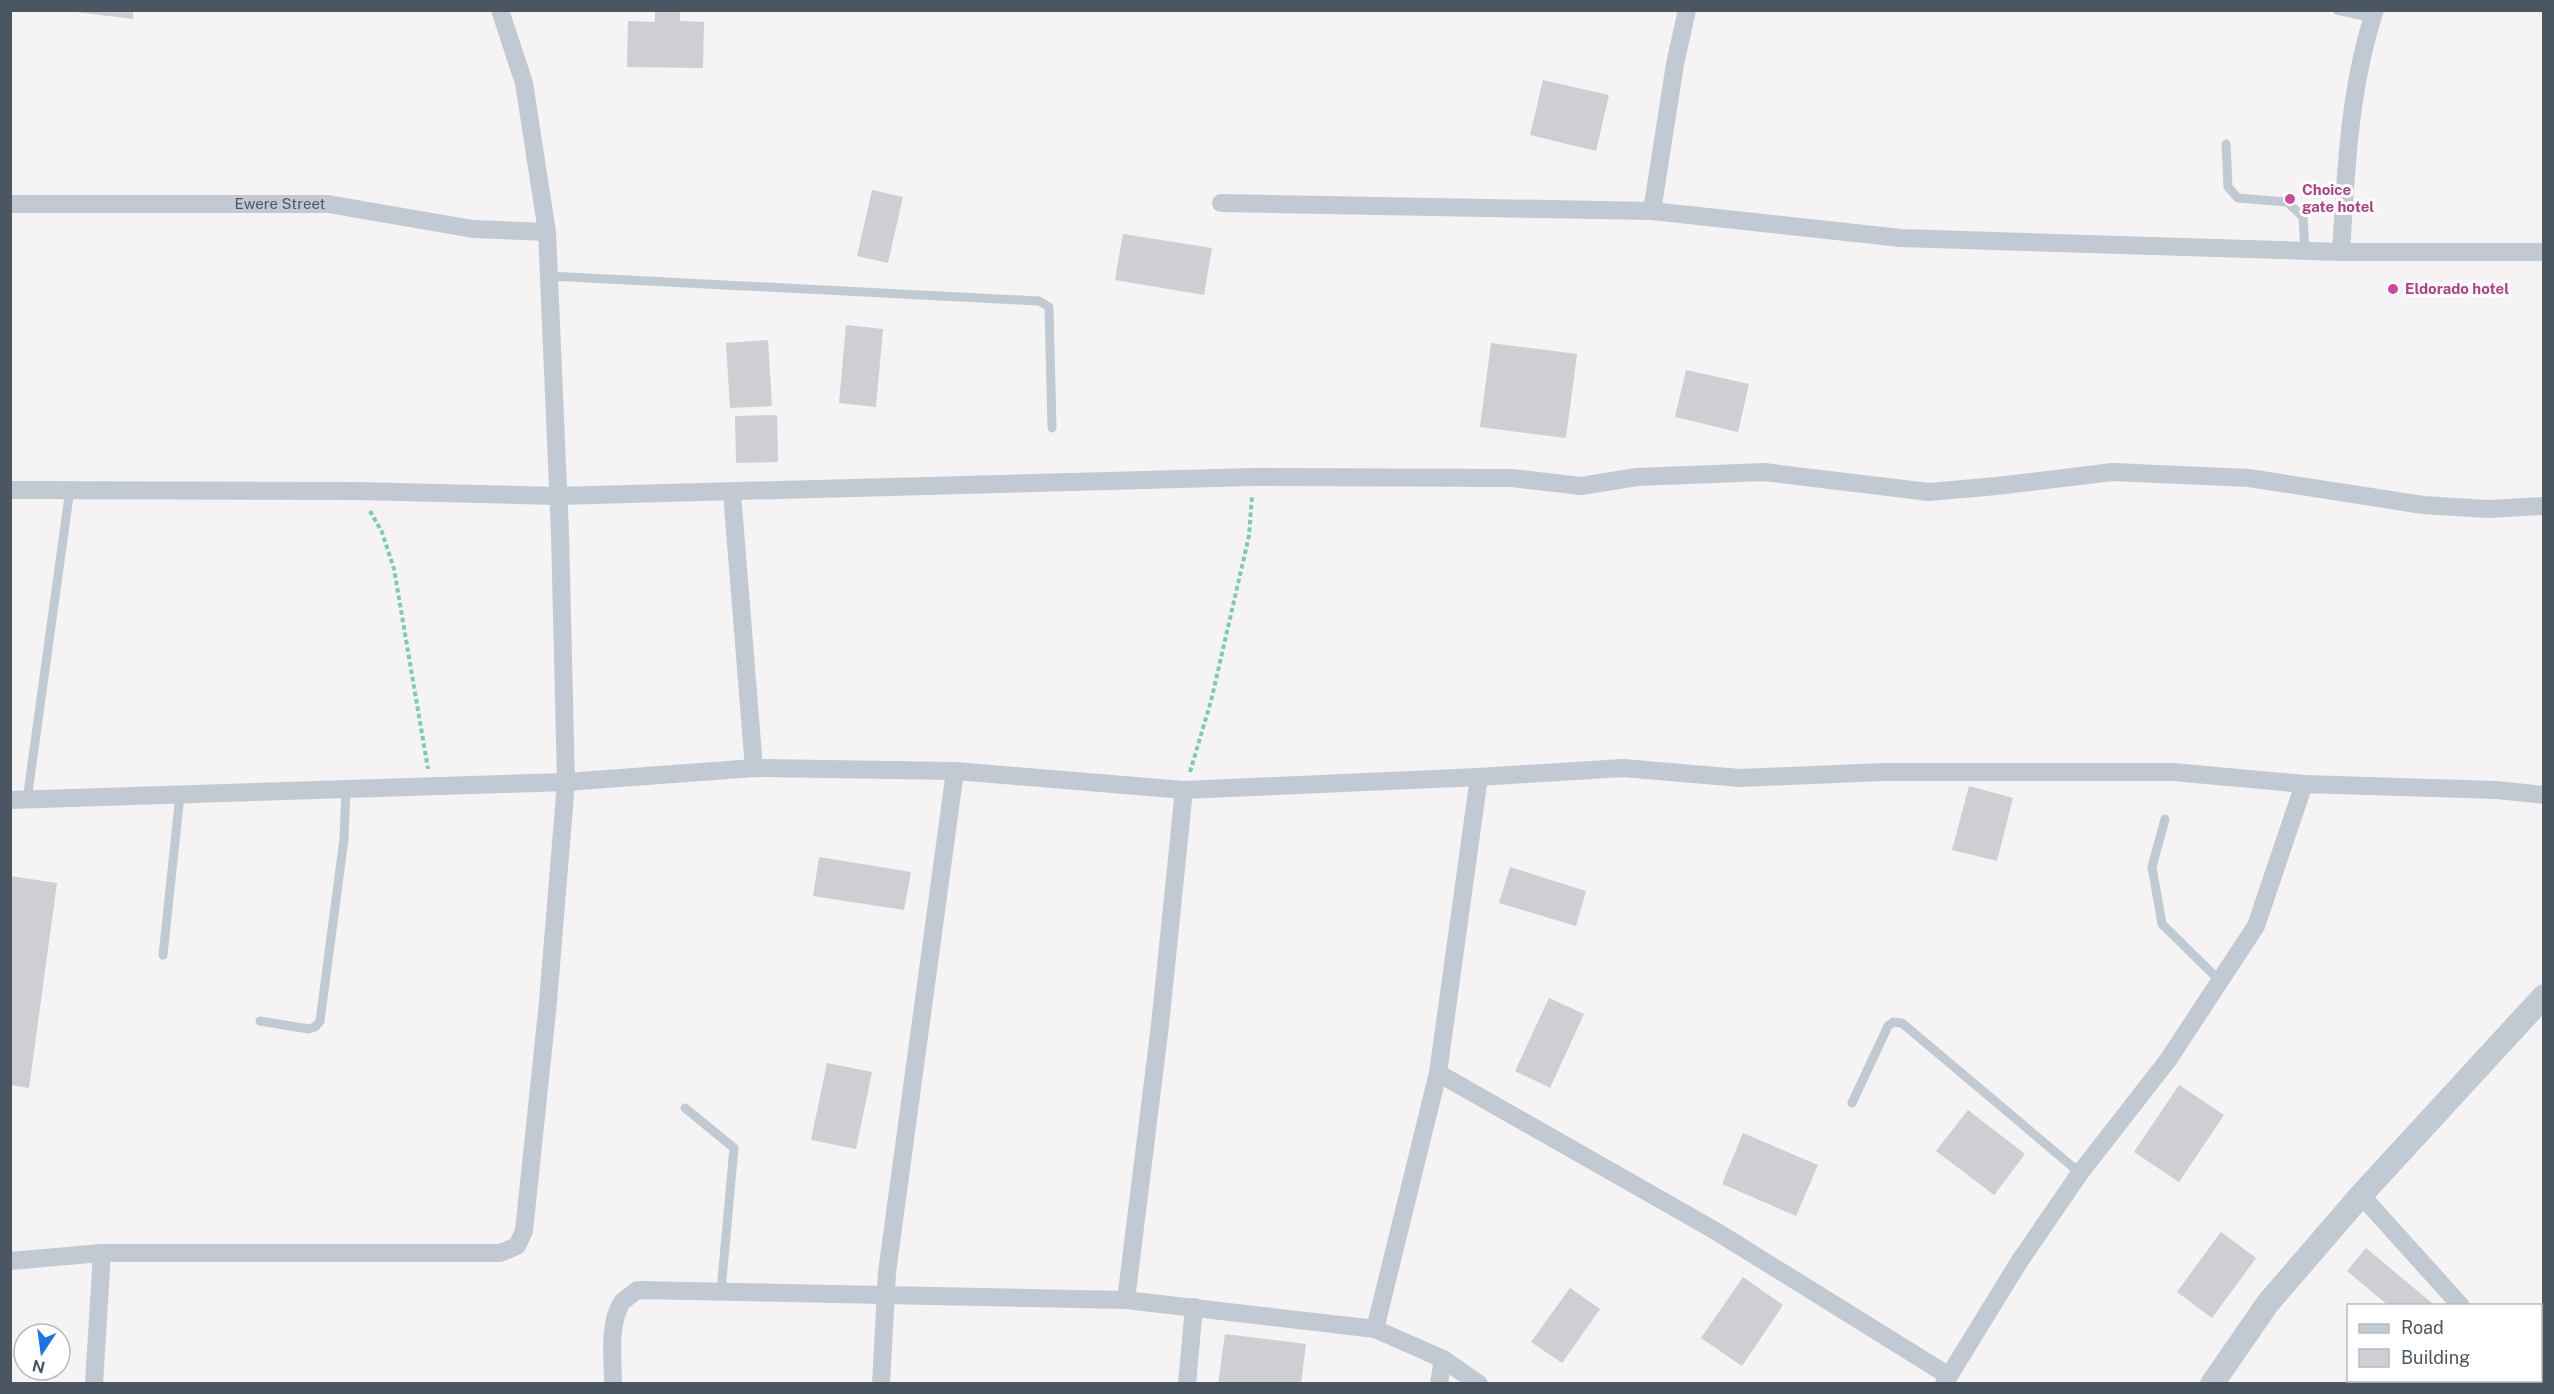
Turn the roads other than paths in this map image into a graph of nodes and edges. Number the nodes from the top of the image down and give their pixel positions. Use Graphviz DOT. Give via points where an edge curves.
graph roads {
  1 [pos="500,10"];
  2 [pos="1687,10"];
  3 [pos="2337,10"];
  4 [pos="2374,14"];
  5 [pos="2226,144"];
  6 [pos="1221,203"];
  7 [pos="10,204"];
  8 [pos="1652,211"];
  9 [pos="547,232"];
  10 [pos="2305,250"];
  11 [pos="2341,252"];
  12 [pos="2544,252"];
  13 [pos="549,276"];
  14 [pos="1052,428"];
  15 [pos="70,489"];
  16 [pos="10,490"];
  17 [pos="732,493"];
  18 [pos="558,496"];
  19 [pos="2544,506"];
  20 [pos="754,768"];
  21 [pos="955,771"];
  22 [pos="1479,777"];
  23 [pos="566,782"];
  24 [pos="2304,784"];
  25 [pos="346,788"];
  26 [pos="1184,790"];
  27 [pos="180,795"];
  28 [pos="2544,795"];
  29 [pos="19,800"];
  30 [pos="2165,819"];
  31 [pos="163,955"];
  32 [pos="2220,981"];
  33 [pos="2544,996"];
  34 [pos="260,1021"];
  35 [pos="1438,1073"];
  36 [pos="1852,1104"];
  37 [pos="685,1108"];
  38 [pos="2080,1173"];
  39 [pos="2361,1195"];
  40 [pos="102,1253"];
  41 [pos="10,1261"];
  42 [pos="721,1291"];
  43 [pos="886,1294"];
  44 [pos="1126,1300"];
  45 [pos="2460,1304"];
  46 [pos="1194,1307"];
  47 [pos="1375,1329"];
  48 [pos="1443,1359"];
  49 [pos="1947,1380"];
  50 [pos="94,1383"];
  51 [pos="613,1383"];
  52 [pos="881,1383"];
  53 [pos="1187,1383"];
  54 [pos="1439,1383"];
  55 [pos="1479,1383"];
  56 [pos="2214,1383"];
  1 -- 9 [label="street" via="524,83"];
  2 -- 8 [label="street"];
  3 -- 4 [label="lane"];
  4 -- 11 [label="street" via="2348,139"];
  5 -- 10 [label="lane" via="2228,187 2238,198 2287,202 2303,217"];
  6 -- 8 [label="street"];
  7 -- 9 [label="street, Ewere Street" via="328,204 473,229"];
  8 -- 10 [label="street" via="1901,238"];
  9 -- 13 [label="street"];
  10 -- 11 [label="street"];
  11 -- 12 [label="street"];
  13 -- 14 [label="lane" via="1039,301 1049,307"];
  13 -- 18 [label="street"];
  15 -- 16 [label="street"];
  15 -- 18 [label="street"];
  15 -- 29 [label="lane"];
  17 -- 18 [label="street"];
  17 -- 19 [label="street" via="1253,477 1512,478 1581,486 1637,477 1764,472 1929,492 2113,472 2249,478 2423,505 2488,509"];
  17 -- 20 [label="street"];
  18 -- 23 [label="street"];
  20 -- 21 [label="street"];
  20 -- 23 [label="street"];
  21 -- 26 [label="street"];
  21 -- 43 [label="street"];
  22 -- 24 [label="street" via="1623,768 1740,778 1883,772 2173,772"];
  22 -- 26 [label="street"];
  22 -- 35 [label="street"];
  23 -- 25 [label="street"];
  23 -- 40 [label="street" via="524,1231 517,1246 500,1253"];
  24 -- 28 [label="street"];
  24 -- 32 [label="street" via="2256,926"];
  25 -- 27 [label="street"];
  25 -- 34 [label="lane" via="344,839 320,1021 309,1029"];
  26 -- 44 [label="street"];
  27 -- 29 [label="street"];
  27 -- 31 [label="lane"];
  30 -- 32 [label="lane" via="2152,867 2162,924"];
  32 -- 38 [label="street" via="2168,1060"];
  33 -- 39 [label="street"];
  35 -- 47 [label="street"];
  35 -- 49 [label="street" via="1714,1230"];
  36 -- 38 [label="lane" via="1888,1026 1902,1023"];
  37 -- 42 [label="lane" via="734,1148"];
  38 -- 49 [label="street" via="2019,1262"];
  39 -- 45 [label="street"];
  39 -- 56 [label="street" via="2268,1303"];
  40 -- 41 [label="street"];
  40 -- 50 [label="street"];
  42 -- 43 [label="street"];
  42 -- 51 [label="street" via="637,1290 623,1301 613,1340"];
  43 -- 44 [label="street"];
  43 -- 52 [label="street"];
  44 -- 46 [label="street"];
  46 -- 47 [label="street"];
  46 -- 53 [label="street"];
  47 -- 48 [label="street"];
  48 -- 54 [label="street"];
  48 -- 55 [label="street"];
}
